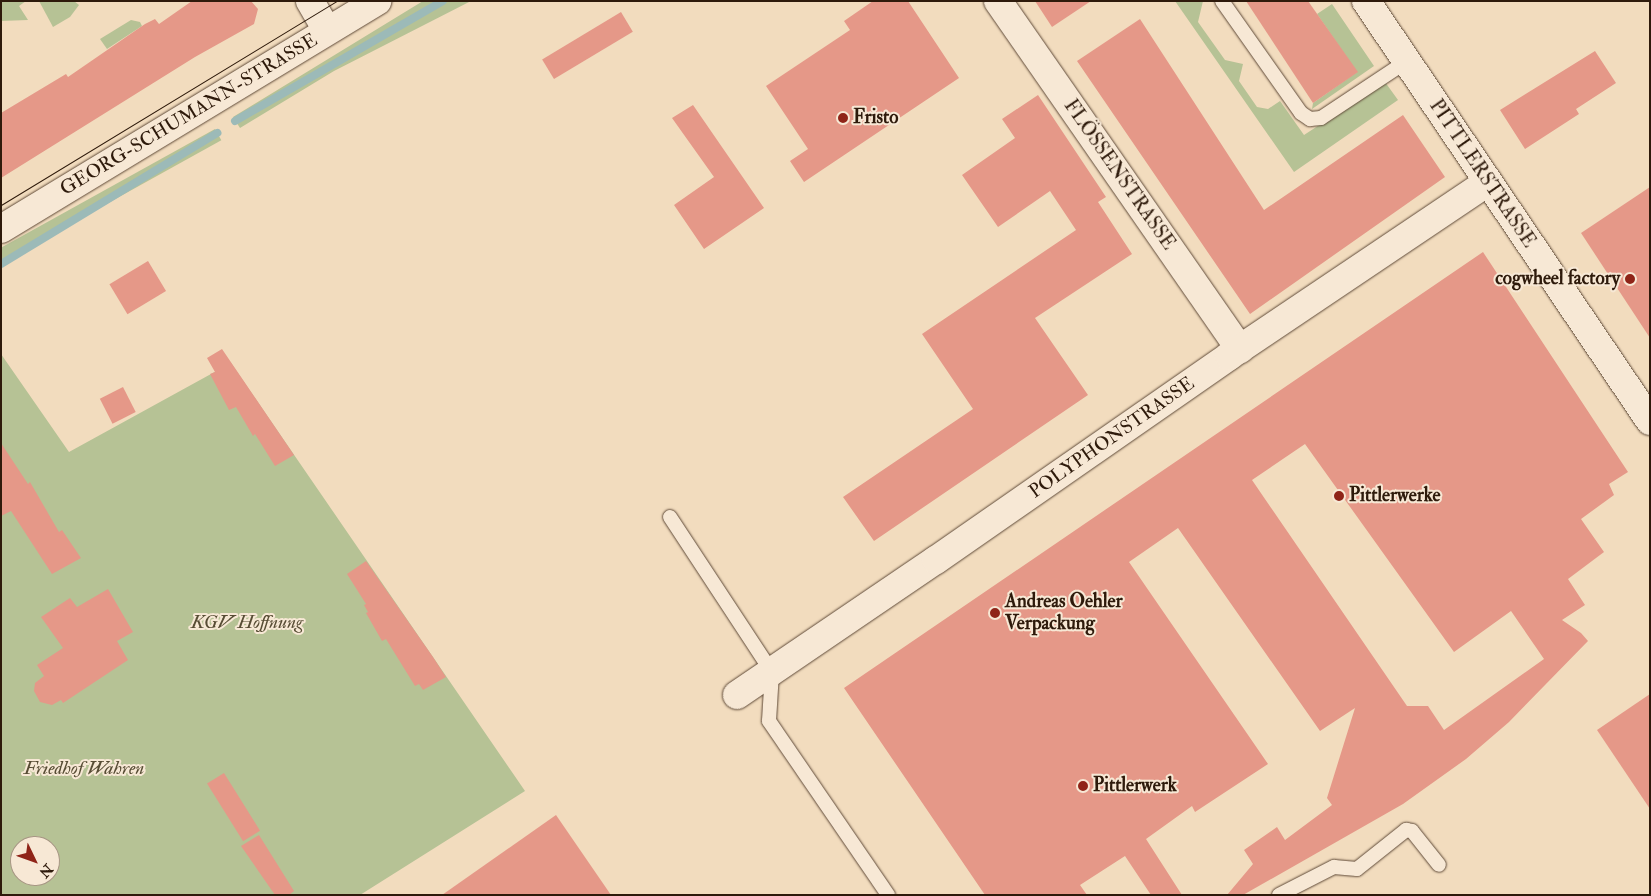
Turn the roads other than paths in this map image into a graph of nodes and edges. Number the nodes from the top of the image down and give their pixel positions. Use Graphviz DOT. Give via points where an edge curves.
graph roads {
  1 [pos="310,1"];
  2 [pos="377,1"];
  3 [pos="998,1"];
  4 [pos="1222,1"];
  5 [pos="1366,1"];
  6 [pos="327,31"];
  7 [pos="1407,61"];
  8 [pos="1488,182"];
  9 [pos="1,229"];
  10 [pos="1240,349"];
  11 [pos="1650,421"];
  12 [pos="670,517"];
  13 [pos="772,672"];
  14 [pos="737,695"];
  15 [pos="1439,865"];
  16 [pos="888,895"];
  17 [pos="1280,895"];
  1 -- 6 [label="street"];
  2 -- 6 [label="street, GEORG-SCHUMANN-STRASSE"];
  3 -- 10 [label="street, FLÖSSENSTRASSE"];
  4 -- 7 [label="lane" via="1301,113 1310,120 1321,118"];
  5 -- 7 [label="street, PITTLERSTRASSE"];
  6 -- 9 [label="street, GEORG-SCHUMANN-STRASSE"];
  7 -- 8 [label="street, PITTLERSTRASSE"];
  8 -- 10 [label="street, POLYPHONSTRASSE"];
  8 -- 11 [label="street, PITTLERSTRASSE"];
  10 -- 13 [label="street, POLYPHONSTRASSE"];
  12 -- 13 [label="lane"];
  13 -- 14 [label="street, POLYPHONSTRASSE"];
  13 -- 16 [label="lane" via="769,721"];
  15 -- 17 [label="lane" via="1412,831 1406,830 1357,869 1334,867"];
}
